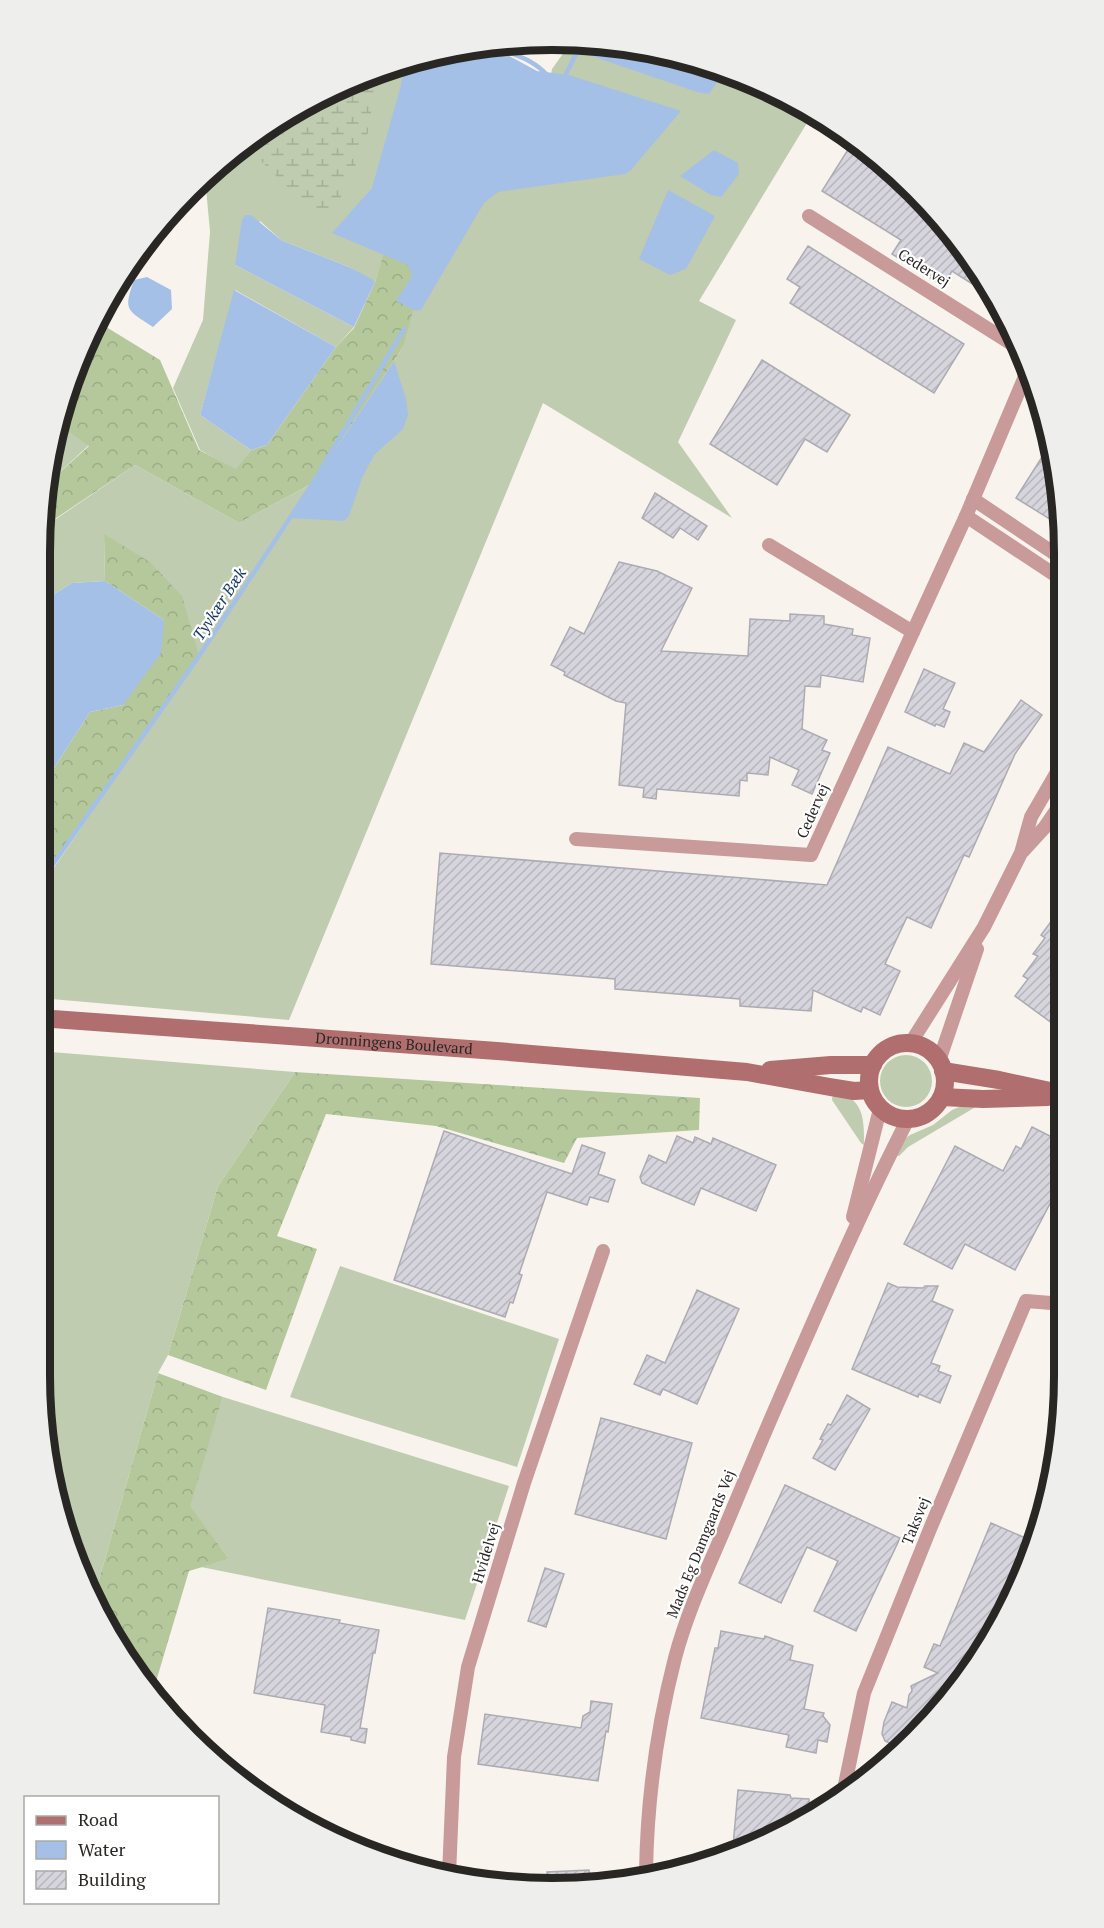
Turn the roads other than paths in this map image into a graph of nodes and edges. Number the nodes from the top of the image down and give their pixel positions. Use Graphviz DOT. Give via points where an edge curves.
graph roads {
  1 [pos="809,216"];
  2 [pos="1008,341"];
  3 [pos="1024,379"];
  4 [pos="973,499"];
  5 [pos="966,516"];
  6 [pos="769,545"];
  7 [pos="1054,553"];
  8 [pos="1054,574"];
  9 [pos="913,632"];
  10 [pos="1054,777"];
  11 [pos="1054,814"];
  12 [pos="576,839"];
  13 [pos="1022,853"];
  14 [pos="984,927"];
  15 [pos="50,1019"];
  16 [pos="910,1044"];
  17 [pos="873,1065"];
  18 [pos="941,1066"];
  19 [pos="747,1072"];
  20 [pos="870,1090"];
  21 [pos="1054,1093"];
  22 [pos="1054,1096"];
  23 [pos="942,1097"];
  24 [pos="880,1109"];
  25 [pos="908,1119"];
  26 [pos="847,1244"];
  27 [pos="603,1251"];
  28 [pos="1054,1303"];
  29 [pos="845,1784"];
  30 [pos="449,1868"];
  31 [pos="646,1870"];
  1 -- 2 [label="street, Cedervej"];
  3 -- 4 [label="street, Cedervej"];
  4 -- 5 [label="street, Cedervej"];
  4 -- 7 [label="street"];
  5 -- 8 [label="street"];
  5 -- 9 [label="street, Cedervej"];
  6 -- 9 [label="street"];
  9 -- 12 [label="street, Cedervej" via="812,855"];
  10 -- 13 [label="street" via="1031,817"];
  11 -- 13 [label="street"];
  13 -- 14 [label="street"];
  14 -- 16 [label="street"];
  14 -- 18 [label="street"];
  15 -- 19 [label="main road, Dronningens Boulevard"];
  16 -- 17 [label="main road" via="895,1045"];
  16 -- 18 [label="main road" via="927,1049"];
  17 -- 19 [label="main road, Dronningens Boulevard"];
  17 -- 20 [label="main road"];
  18 -- 21 [label="main road"];
  18 -- 23 [label="main road" via="945,1084"];
  19 -- 20 [label="main road, Dronningens Boulevard" via="854,1091"];
  20 -- 24 [label="main road"];
  22 -- 23 [label="main road"];
  23 -- 25 [label="main road" via="927,1113"];
  24 -- 25 [label="main road" via="893,1117"];
  24 -- 26 [label="street, Mads Eg Damgaards Vej"];
  25 -- 26 [label="street, Mads Eg Damgaards Vej"];
  26 -- 31 [label="street, Mads Eg Damgaards Vej" via="693,1602 675,1656 651,1780"];
  27 -- 30 [label="street, Hvidelvej" via="524,1483 468,1667 454,1757"];
  28 -- 29 [label="street, Taksvej" via="1026,1301 864,1693"];
}
